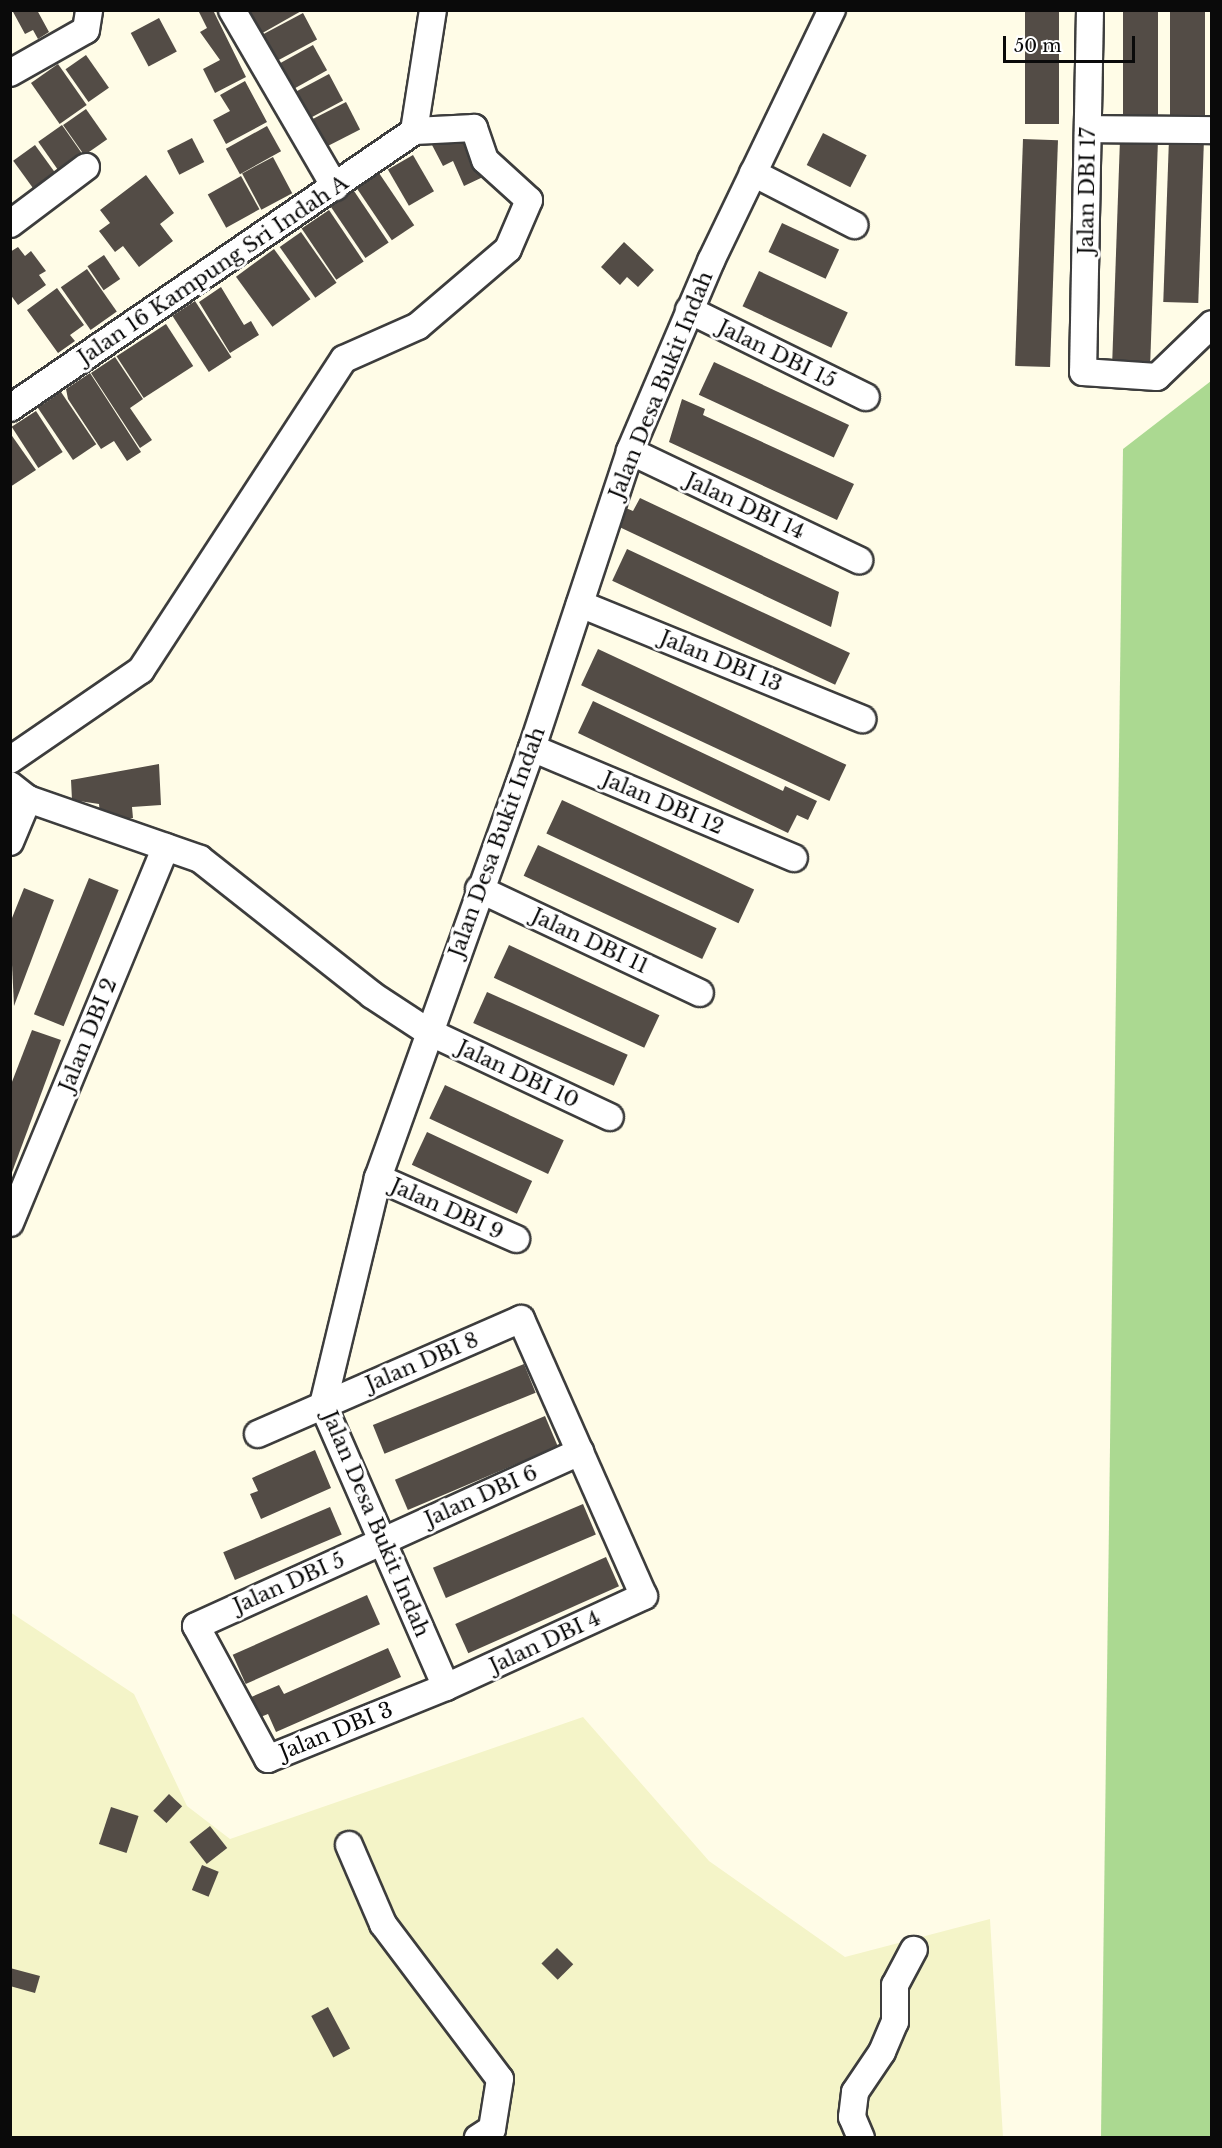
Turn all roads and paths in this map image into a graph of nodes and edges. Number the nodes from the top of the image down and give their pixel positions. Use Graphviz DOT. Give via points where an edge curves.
graph roads {
  1 [pos="232,10"];
  2 [pos="433,10"];
  3 [pos="832,10"];
  4 [pos="1090,10"];
  5 [pos="87,20"];
  6 [pos="10,73"];
  7 [pos="1088,129"];
  8 [pos="1212,130"];
  9 [pos="414,131"];
  10 [pos="86,167"];
  11 [pos="753,174"];
  12 [pos="335,187"];
  13 [pos="10,224"];
  14 [pos="854,225"];
  15 [pos="689,310"];
  16 [pos="1212,324"];
  17 [pos="866,397"];
  18 [pos="10,408"];
  19 [pos="630,451"];
  20 [pos="860,560"];
  21 [pos="580,604"];
  22 [pos="862,718"];
  23 [pos="532,748"];
  24 [pos="10,760"];
  25 [pos="19,792"];
  26 [pos="10,842"];
  27 [pos="166,847"];
  28 [pos="794,858"];
  29 [pos="479,889"];
  30 [pos="700,993"];
  31 [pos="427,1031"];
  32 [pos="610,1118"];
  33 [pos="378,1178"];
  34 [pos="10,1223"];
  35 [pos="516,1239"];
  36 [pos="323,1405"];
  37 [pos="258,1434"];
  38 [pos="580,1452"];
  39 [pos="382,1541"];
  40 [pos="196,1626"];
  41 [pos="446,1687"];
  42 [pos="349,1845"];
  43 [pos="914,1950"];
  44 [pos="490,2135"];
  45 [pos="861,2138"];
  1 -- 12 [label="street"];
  2 -- 9 [label="street"];
  3 -- 11 [label="street, Jalan Desa Bukit Indah"];
  4 -- 7 [label="street, Jalan DBI 17"];
  5 -- 6 [label="street"];
  7 -- 8 [label="street"];
  7 -- 16 [label="street, Jalan DBI 17" via="1083,372 1157,377"];
  9 -- 12 [label="street, Jalan 16 Kampung Sri Indah A"];
  9 -- 24 [label="street" via="474,128 485,160 529,200 508,249 418,326 344,358 141,670"];
  10 -- 13 [label="street"];
  11 -- 14 [label="street"];
  11 -- 15 [label="street, Jalan Desa Bukit Indah"];
  12 -- 18 [label="street, Jalan 16 Kampung Sri Indah A"];
  15 -- 17 [label="street, Jalan DBI 15"];
  15 -- 19 [label="street, Jalan Desa Bukit Indah"];
  19 -- 20 [label="street, Jalan DBI 14"];
  19 -- 21 [label="street, Jalan Desa Bukit Indah"];
  21 -- 22 [label="street, Jalan DBI 13"];
  21 -- 23 [label="street, Jalan Desa Bukit Indah"];
  23 -- 28 [label="street, Jalan DBI 12"];
  23 -- 29 [label="street, Jalan Desa Bukit Indah"];
  25 -- 26 [label="street"];
  25 -- 27 [label="street, Jalan DBI 10"];
  27 -- 31 [label="street, Jalan DBI 10" via="200,859 372,995"];
  27 -- 34 [label="street, Jalan DBI 2"];
  29 -- 30 [label="street, Jalan DBI 11"];
  29 -- 31 [label="street, Jalan Desa Bukit Indah"];
  31 -- 32 [label="street, Jalan DBI 10"];
  31 -- 33 [label="street, Jalan Desa Bukit Indah"];
  33 -- 35 [label="street, Jalan DBI 9"];
  33 -- 36 [label="street, Jalan Desa Bukit Indah"];
  36 -- 37 [label="street, Jalan DBI 8"];
  36 -- 38 [label="street, Jalan DBI 8" via="521,1319"];
  36 -- 39 [label="street, Jalan Desa Bukit Indah"];
  38 -- 39 [label="street, Jalan DBI 6"];
  38 -- 41 [label="street, Jalan DBI 4" via="644,1596"];
  39 -- 40 [label="street, Jalan DBI 5"];
  39 -- 41 [label="street, Jalan Desa Bukit Indah"];
  40 -- 41 [label="street, Jalan DBI 3" via="268,1759"];
  42 -- 44 [label="street" via="383,1924 500,2079"];
  43 -- 45 [label="street" via="895,1985 895,2022 882,2052 855,2092 852,2117"];
}
